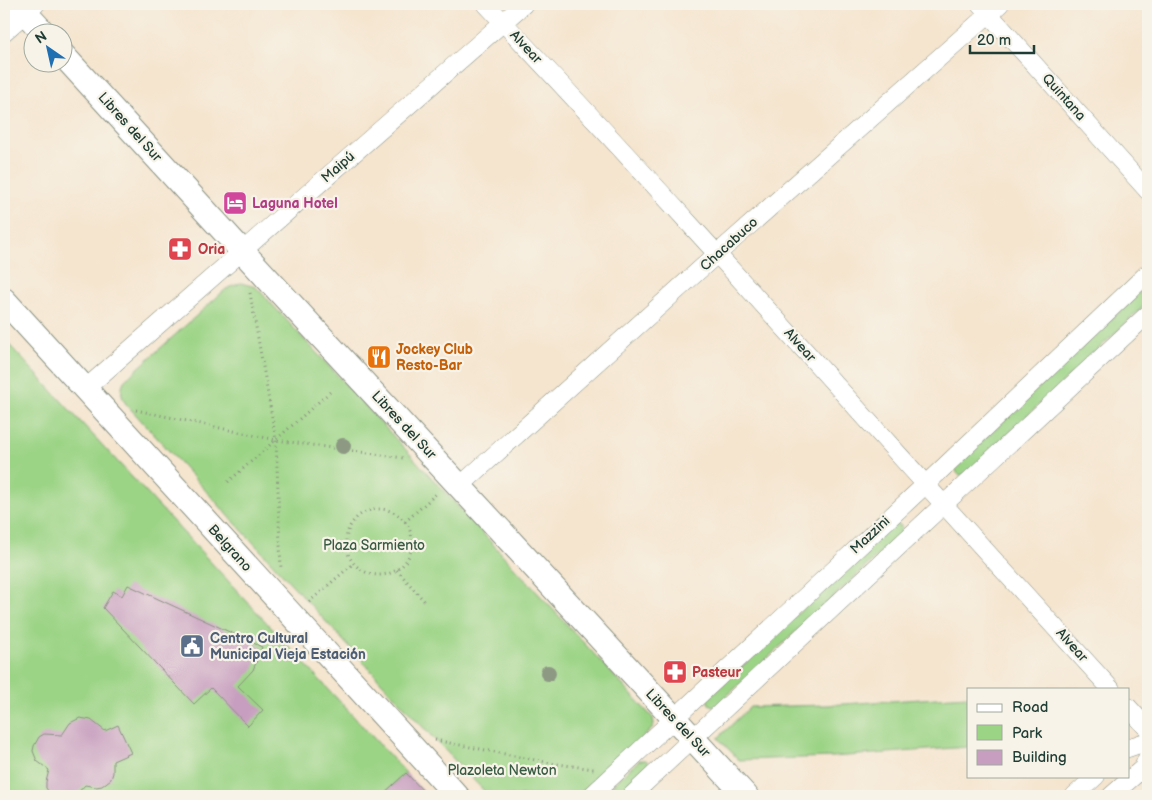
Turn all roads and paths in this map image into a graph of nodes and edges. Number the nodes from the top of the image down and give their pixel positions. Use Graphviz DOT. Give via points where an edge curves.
graph roads {
  1 [pos="486,4"];
  2 [pos="524,4"];
  3 [pos="26,7"];
  4 [pos="990,7"];
  5 [pos="36,22"];
  6 [pos="503,22"];
  7 [pos="4,32"];
  8 [pos="72,65"];
  9 [pos="1148,191"];
  10 [pos="242,251"];
  11 [pos="717,254"];
  12 [pos="1148,273"];
  13 [pos="249,289"];
  14 [pos="4,300"];
  15 [pos="1148,314"];
  16 [pos="84,389"];
  17 [pos="330,392"];
  18 [pos="134,410"];
  19 [pos="276,440"];
  20 [pos="451,476"];
  21 [pos="228,482"];
  22 [pos="924,485"];
  23 [pos="944,506"];
  24 [pos="405,522"];
  25 [pos="354,563"];
  26 [pos="397,570"];
  27 [pos="425,602"];
  28 [pos="287,611"];
  29 [pos="1111,688"];
  30 [pos="1130,709"];
  31 [pos="674,718"];
  32 [pos="1148,729"];
  33 [pos="398,732"];
  34 [pos="692,739"];
  35 [pos="1148,741"];
  36 [pos="1130,747"];
  37 [pos="1148,756"];
  38 [pos="617,772"];
  39 [pos="1094,778"];
  40 [pos="457,796"];
  41 [pos="591,796"];
  42 [pos="631,796"];
  43 [pos="746,796"];
  44 [pos="1074,796"];
  45 [pos="1111,796"];
  1 -- 6 [label="street, Alvear"];
  2 -- 6 [label="street, Maipú"];
  3 -- 5 [label="main road"];
  3 -- 7 [label="street"];
  4 -- 9 [label="street, Quintana"];
  4 -- 11 [label="street, Chacabuco"];
  6 -- 10 [label="street, Maipú"];
  6 -- 11 [label="street, Alvear"];
  8 -- 10 [label="main road, Libres del Sur"];
  10 -- 16 [label="street, Maipú"];
  10 -- 20 [label="main road, Libres del Sur"];
  11 -- 20 [label="street, Chacabuco"];
  11 -- 22 [label="street, Alvear"];
  12 -- 22 [label="street, Mazzini"];
  13 -- 19 [label="path"];
  14 -- 16 [label="main road, Belgrano"];
  15 -- 23 [label="street, Mazzini"];
  16 -- 28 [label="main road, Belgrano"];
  17 -- 19 [label="path"];
  18 -- 19 [label="path"];
  19 -- 20 [label="path"];
  19 -- 21 [label="path"];
  19 -- 28 [label="path"];
  20 -- 24 [label="path"];
  20 -- 31 [label="main road, Libres del Sur"];
  22 -- 23 [label="street, Alvear"];
  22 -- 31 [label="street, Mazzini"];
  23 -- 29 [label="street, Alvear"];
  23 -- 34 [label="street, Mazzini"];
  24 -- 25 [label="path" via="387,510 376,509 356,519 346,538"];
  24 -- 26 [label="path" via="412,542 405,563"];
  25 -- 26 [label="path" via="376,575"];
  25 -- 28 [label="path"];
  26 -- 27 [label="path"];
  28 -- 33 [label="main road, Belgrano"];
  30 -- 32 [label="street"];
  31 -- 34 [label="main road, Libres del Sur"];
  31 -- 38 [label="street, Mazzini"];
  33 -- 38 [label="path" via="550,763"];
  33 -- 40 [label="main road, Belgrano"];
  34 -- 42 [label="street, Mazzini"];
  34 -- 43 [label="main road, Libres del Sur"];
  35 -- 36 [label="street"];
  37 -- 45 [label="street" via="1143,768"];
  38 -- 41 [label="street, Mazzini"];
  39 -- 44 [label="street"];
}
